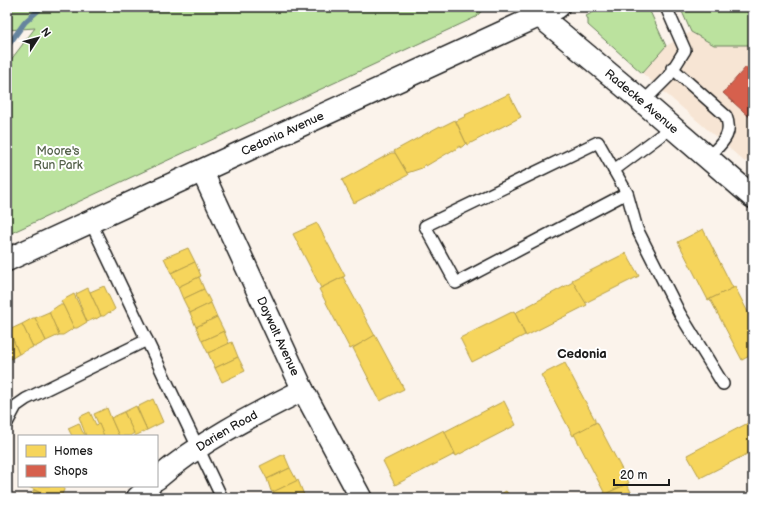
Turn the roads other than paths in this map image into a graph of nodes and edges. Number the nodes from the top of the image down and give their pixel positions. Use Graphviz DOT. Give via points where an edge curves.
graph roads {
  1 [pos="666,7"];
  2 [pos="542,10"];
  3 [pos="672,68"];
  4 [pos="643,102"];
  5 [pos="672,127"];
  6 [pos="708,158"];
  7 [pos="614,170"];
  8 [pos="202,171"];
  9 [pos="750,189"];
  10 [pos="627,193"];
  11 [pos="91,222"];
  12 [pos="7,260"];
  13 [pos="147,340"];
  14 [pos="723,384"];
  15 [pos="303,390"];
  16 [pos="7,423"];
  17 [pos="199,447"];
  18 [pos="158,479"];
  19 [pos="149,487"];
  20 [pos="137,498"];
  21 [pos="222,498"];
  22 [pos="362,498"];
  1 -- 3 [label="lane" via="685,50"];
  2 -- 4 [label="street, Radecke Avenue"];
  2 -- 8 [label="street, Cedonia Avenue"];
  3 -- 4 [label="lane" via="668,77"];
  3 -- 6 [label="lane" via="728,120 728,134"];
  4 -- 5 [label="street, Radecke Avenue"];
  5 -- 6 [label="street, Radecke Avenue"];
  5 -- 7 [label="lane"];
  6 -- 9 [label="street, Radecke Avenue"];
  7 -- 10 [label="lane"];
  7 -- 10 [label="lane" via="598,142 425,226 456,283"];
  8 -- 11 [label="street, Cedonia Avenue"];
  8 -- 15 [label="street, Daywalt Avenue"];
  10 -- 14 [label="lane" via="637,229 644,243 680,314"];
  11 -- 12 [label="street, Cedonia Avenue"];
  11 -- 13 [label="lane"];
  13 -- 16 [label="lane" via="26,399 16,406"];
  13 -- 17 [label="lane"];
  15 -- 17 [label="street, Darien Road" via="247,418"];
  15 -- 22 [label="street, Daywalt Avenue"];
  17 -- 18 [label="street, Darien Road"];
  17 -- 21 [label="lane"];
  19 -- 20 [label="street"];
}
